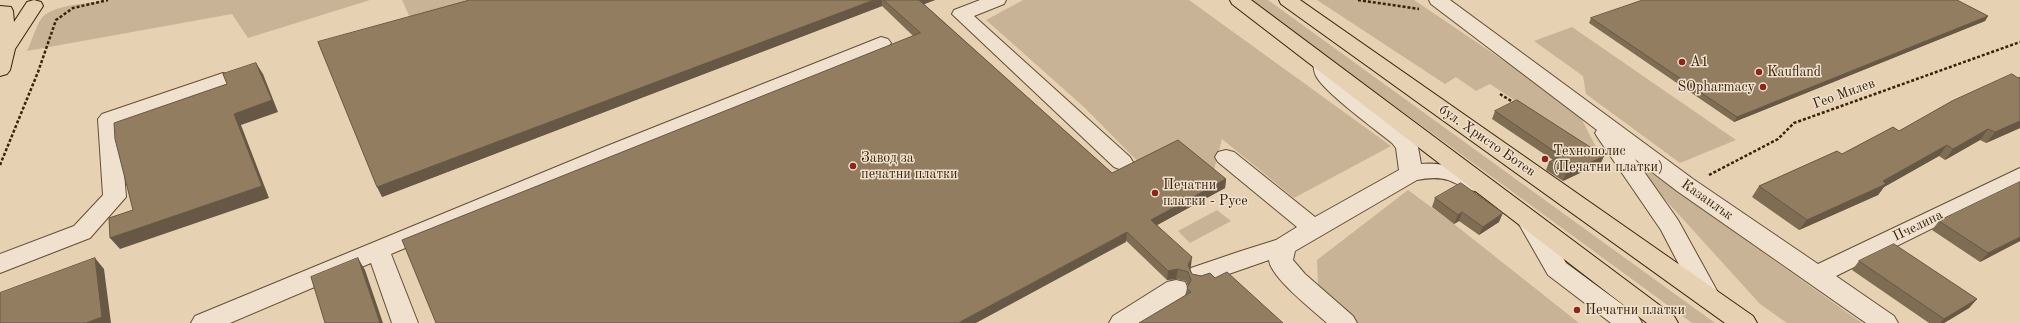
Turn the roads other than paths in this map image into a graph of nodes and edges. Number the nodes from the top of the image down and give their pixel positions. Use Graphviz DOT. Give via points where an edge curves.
graph roads {
  1 [pos="997,0"];
  2 [pos="1239,0"];
  3 [pos="1288,0"];
  4 [pos="1438,0"];
  5 [pos="40,3"];
  6 [pos="2,10"];
  7 [pos="881,43"];
  8 [pos="5,49"];
  9 [pos="1323,64"];
  10 [pos="0,70"];
  11 [pos="223,79"];
  12 [pos="1596,117"];
  13 [pos="1226,157"];
  14 [pos="1122,162"];
  15 [pos="1411,173"];
  16 [pos="2020,176"];
  17 [pos="1485,186"];
  18 [pos="1528,219"];
  19 [pos="1314,228"];
  20 [pos="1284,247"];
  21 [pos="378,251"];
  22 [pos="0,264"];
  23 [pos="1200,275"];
  24 [pos="1817,275"];
  25 [pos="1176,289"];
  26 [pos="1709,298"];
  27 [pos="204,323"];
  28 [pos="405,323"];
  29 [pos="1122,323"];
  30 [pos="1344,323"];
  31 [pos="1629,323"];
  32 [pos="1665,323"];
  33 [pos="1744,323"];
  34 [pos="1885,323"];
  1 -- 14 [label="street" via="961,14"];
  2 -- 9 [label="main road"];
  3 -- 26 [label="main road, бул. Христо Ботев"];
  4 -- 12 [label="street, Казанлък"];
  5 -- 6 [label="main road"];
  5 -- 8 [label="main road"];
  6 -- 8 [label="main road"];
  7 -- 21 [label="street"];
  8 -- 10 [label="main road"];
  9 -- 15 [label="street" via="1325,75 1338,88 1400,138 1406,147"];
  9 -- 17 [label="main road"];
  11 -- 22 [label="street" via="109,119 115,197 82,232"];
  12 -- 24 [label="street, Казанлък" via="1685,185"];
  12 -- 26 [label="street" via="1670,226"];
  13 -- 19 [label="street"];
  15 -- 17 [label="street" via="1438,169"];
  15 -- 19 [label="street"];
  16 -- 24 [label="street, Пчелина"];
  17 -- 18 [label="main road"];
  18 -- 31 [label="street" via="1557,270"];
  18 -- 32 [label="main road"];
  19 -- 20 [label="street"];
  20 -- 23 [label="street"];
  20 -- 30 [label="street" via="1281,262 1296,281"];
  21 -- 27 [label="street"];
  21 -- 28 [label="street"];
  24 -- 34 [label="street, Казанлък"];
  25 -- 29 [label="street"];
  26 -- 33 [label="main road, бул. Христо Ботев"];
}
